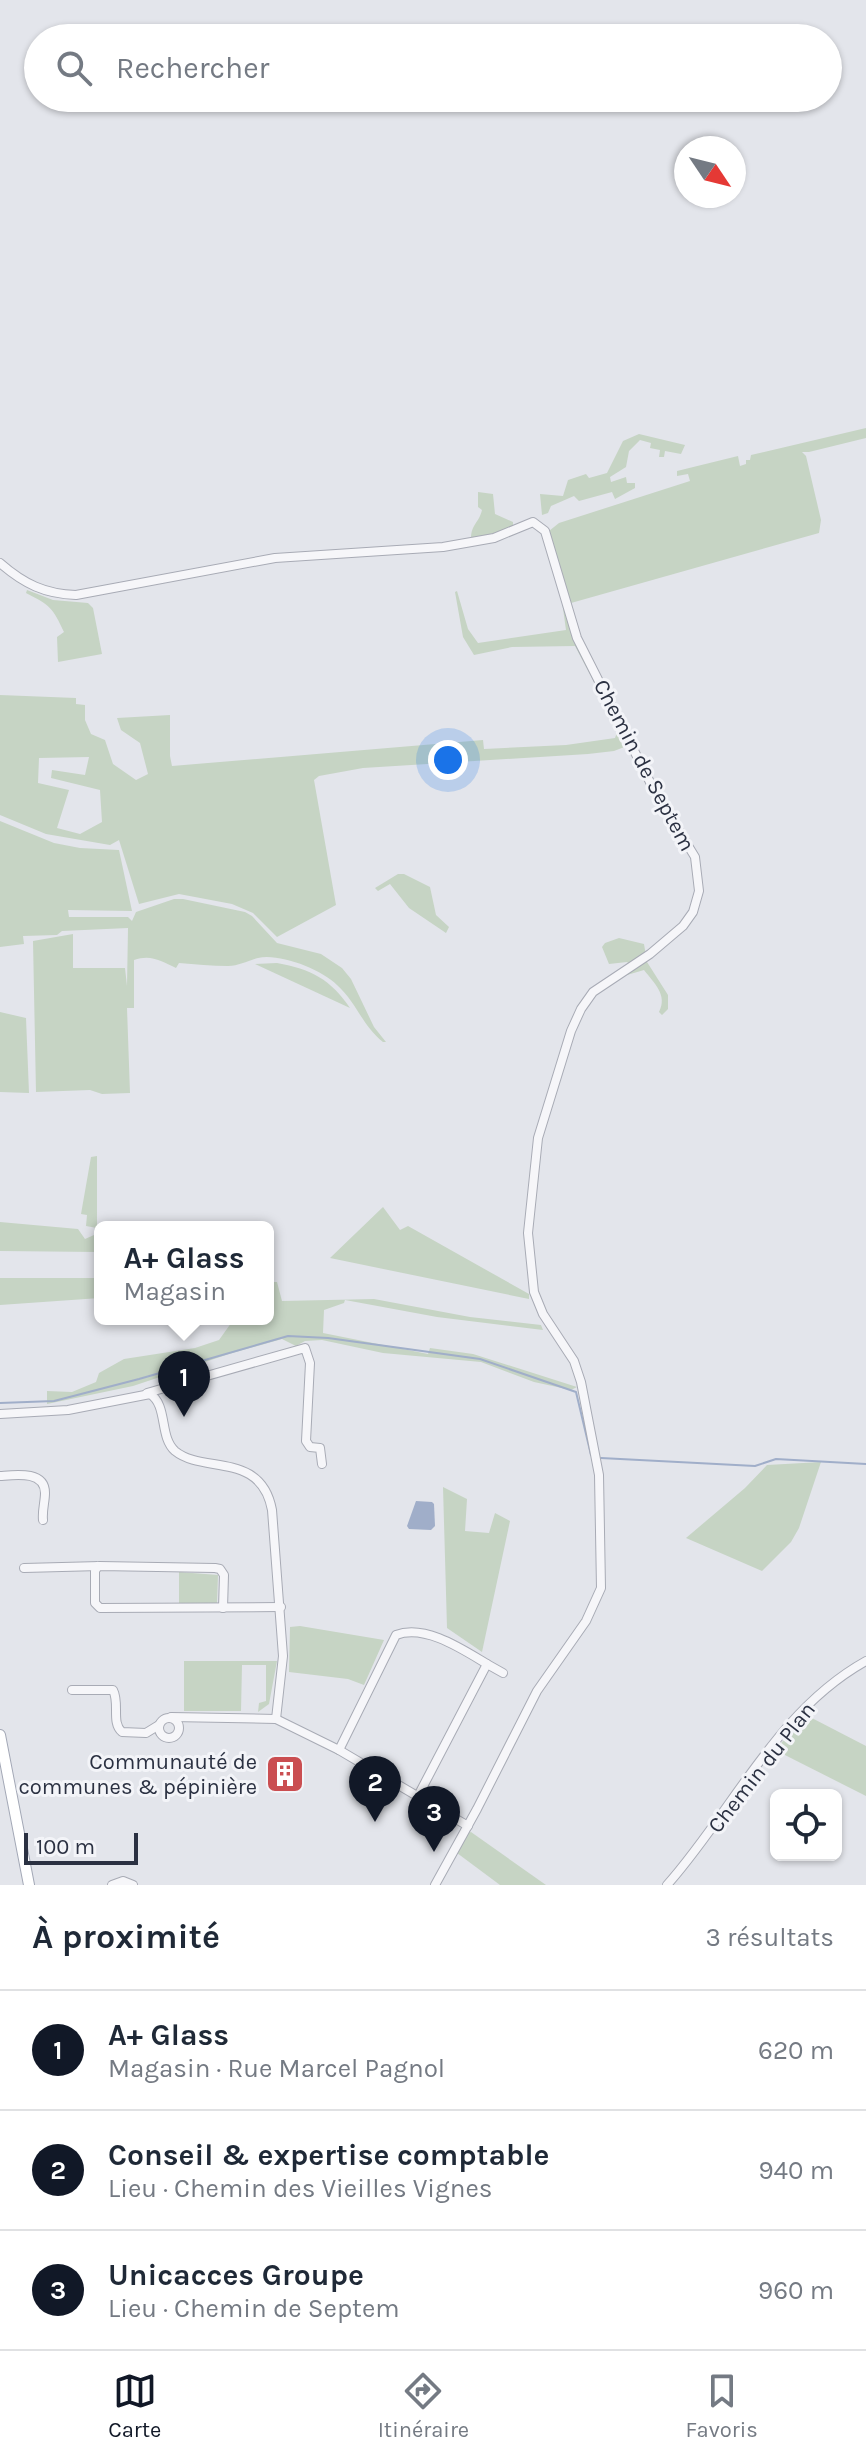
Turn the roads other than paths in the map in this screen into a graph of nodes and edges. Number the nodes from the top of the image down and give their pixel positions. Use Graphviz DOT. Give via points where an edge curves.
graph roads {
  1 [pos="4,567"];
  2 [pos="0,577"];
  3 [pos="146,1394"];
  4 [pos="0,1414"];
  5 [pos="322,1464"];
  6 [pos="0,1476"];
  7 [pos="43,1520"];
  8 [pos="98,1566"];
  9 [pos="24,1568"];
  10 [pos="281,1607"];
  11 [pos="223,1608"];
  12 [pos="866,1661"];
  13 [pos="487,1664"];
  14 [pos="503,1673"];
  15 [pos="72,1690"];
  16 [pos="171,1717"];
  17 [pos="276,1719"];
  18 [pos="159,1725"];
  19 [pos="0,1735"];
  20 [pos="339,1750"];
  21 [pos="418,1796"];
  22 [pos="468,1826"];
  23 [pos="116,1883"];
  24 [pos="29,1885"];
  25 [pos="133,1885"];
  26 [pos="435,1885"];
  27 [pos="667,1885"];
  1 -- 2 [label="street"];
  1 -- 22 [label="street, Chemin de Septem" via="45,592 76,595 275,558 443,547 538,523 545,531 577,638 654,790 695,857 699,891 683,926 593,992 581,1009 538,1138 528,1233 532,1280 537,1304 574,1361 581,1382 599,1475 601,1588 586,1621 537,1691"];
  3 -- 4 [label="street" via="68,1410"];
  3 -- 5 [label="street" via="305,1348 306,1441 320,1448"];
  3 -- 10 [label="street" via="157,1400 175,1450 234,1467 267,1493"];
  6 -- 7 [label="street" via="39,1480 45,1489"];
  8 -- 9 [label="street"];
  8 -- 11 [label="street" via="220,1569"];
  8 -- 11 [label="street" via="95,1603 100,1608"];
  10 -- 11 [label="street"];
  10 -- 17 [label="street" via="283,1656"];
  12 -- 27 [label="street, Chemin du Plan" via="830,1684 797,1716"];
  13 -- 14 [label="street"];
  13 -- 20 [label="street" via="444,1639 396,1635"];
  13 -- 21 [label="street"];
  15 -- 18 [label="street" via="113,1690 122,1732 146,1733"];
  16 -- 17 [label="street"];
  16 -- 18 [label="street"];
  16 -- 18 [label="street" via="179,1728 174,1737 164,1737"];
  17 -- 20 [label="street"];
  19 -- 24 [label="main road"];
  20 -- 21 [label="street"];
  21 -- 22 [label="street"];
  22 -- 26 [label="street, Chemin de Septem"];
  23 -- 25 [label="street"];
}
